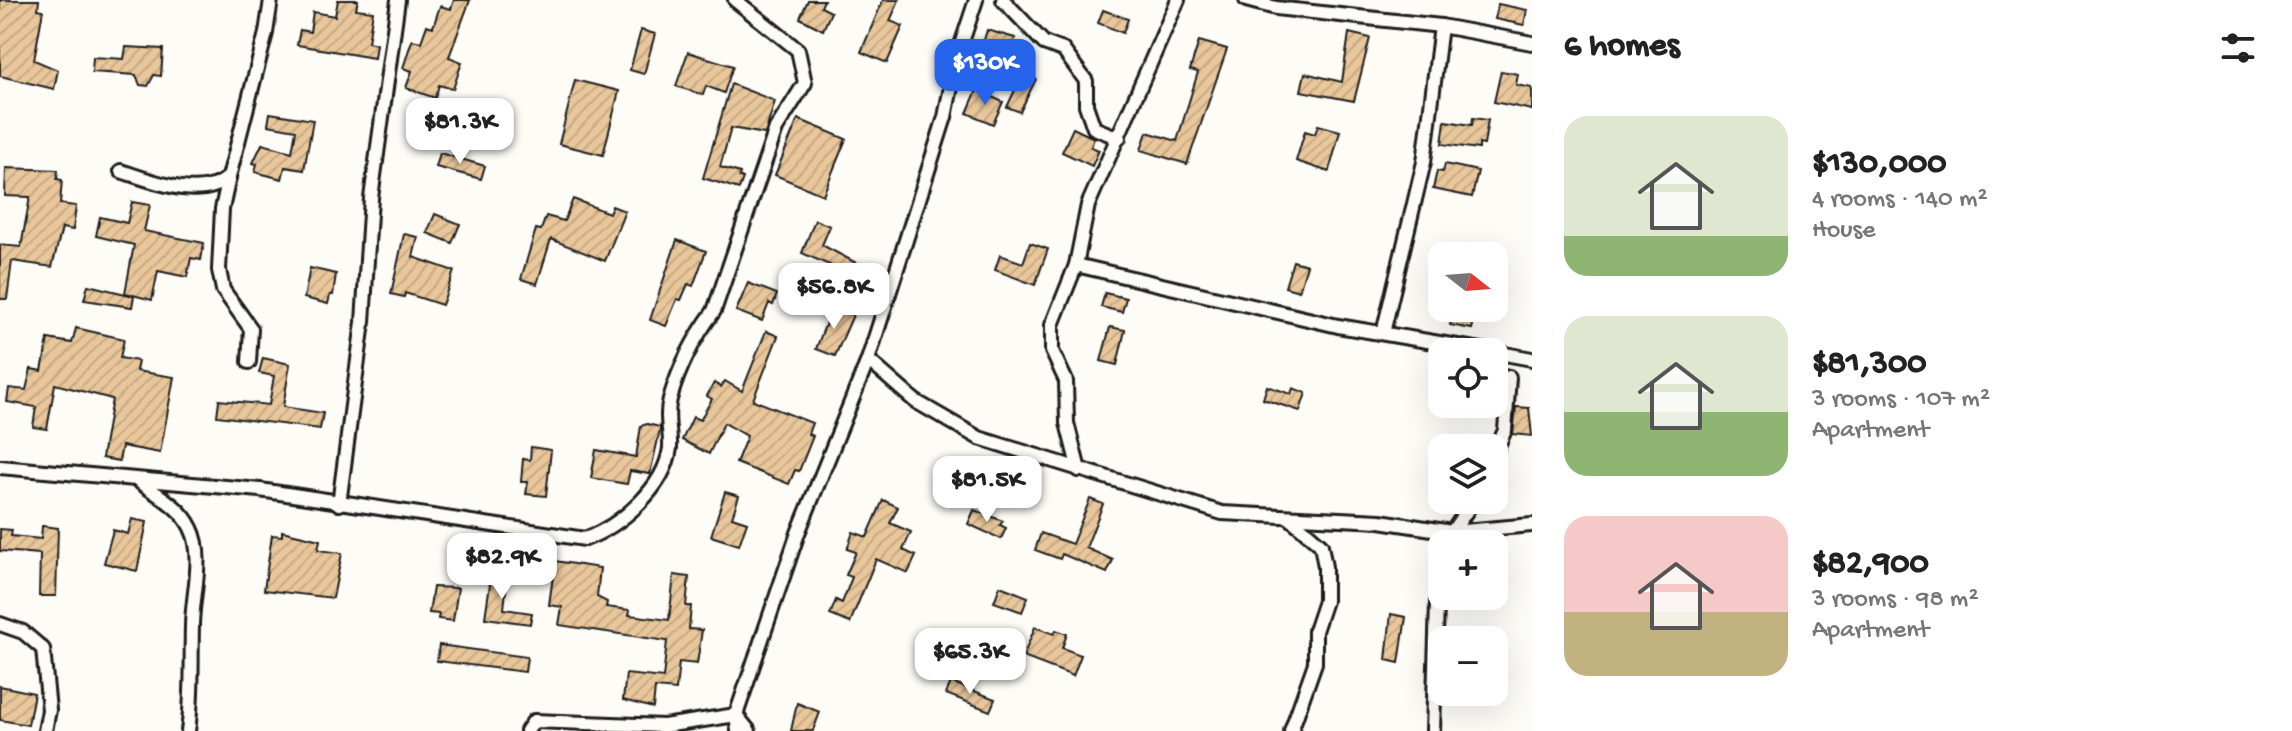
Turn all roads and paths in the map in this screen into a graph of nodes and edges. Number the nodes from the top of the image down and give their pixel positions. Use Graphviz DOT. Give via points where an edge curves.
graph roads {
  1 [pos="271,0"];
  2 [pos="398,0"];
  3 [pos="735,0"];
  4 [pos="976,0"];
  5 [pos="1003,0"];
  6 [pos="1178,0"];
  7 [pos="1246,0"];
  8 [pos="1441,26"];
  9 [pos="1532,43"];
  10 [pos="1119,138"];
  11 [pos="121,171"];
  12 [pos="229,177"];
  13 [pos="1076,265"];
  14 [pos="1383,333"];
  15 [pos="1428,341"];
  16 [pos="1508,355"];
  17 [pos="1532,359"];
  18 [pos="868,360"];
  19 [pos="249,362"];
  20 [pos="1509,377"];
  21 [pos="1503,434"];
  22 [pos="0,467"];
  23 [pos="1079,470"];
  24 [pos="138,481"];
  25 [pos="339,504"];
  26 [pos="1290,518"];
  27 [pos="1532,525"];
  28 [pos="1500,530"];
  29 [pos="1428,533"];
  30 [pos="1437,610"];
  31 [pos="0,624"];
  32 [pos="736,715"];
  33 [pos="45,731"];
  34 [pos="188,731"];
  35 [pos="527,731"];
  36 [pos="738,731"];
  37 [pos="749,731"];
  38 [pos="1291,731"];
  39 [pos="1433,731"];
  1 -- 12 [label="street"];
  2 -- 25 [label="street"];
  3 -- 25 [label="street" via="798,50 805,83 776,129 714,311 695,337 674,387 666,427 670,446 660,481 603,532 585,539"];
  4 -- 18 [label="street"];
  5 -- 10 [label="street" via="1044,43 1063,50 1086,81 1086,105 1094,128"];
  6 -- 10 [label="street"];
  7 -- 8 [label="street"];
  8 -- 9 [label="street"];
  8 -- 14 [label="street" via="1424,162"];
  10 -- 13 [label="street" via="1088,205"];
  11 -- 12 [label="street" via="194,189 218,187"];
  12 -- 19 [label="street" via="219,270 223,290 251,329"];
  13 -- 14 [label="street"];
  13 -- 23 [label="street" via="1050,339 1066,381 1067,423"];
  14 -- 15 [label="street"];
  16 -- 17 [label="street"];
  18 -- 23 [label="street" via="915,401 979,438"];
  18 -- 32 [label="street" via="798,533"];
  20 -- 21 [label="street"];
  22 -- 24 [label="street"];
  23 -- 26 [label="street" via="1222,513"];
  24 -- 25 [label="street" via="260,490"];
  24 -- 34 [label="street" via="180,511 193,530 197,561"];
  26 -- 29 [label="street" via="1380,521"];
  26 -- 38 [label="street" via="1321,545 1325,567 1315,663"];
  27 -- 28 [label="street"];
  30 -- 39 [label="street"];
  31 -- 33 [label="street" via="23,632 43,649 49,710"];
  32 -- 35 [label="street" via="664,726 534,721"];
  32 -- 36 [label="street"];
  32 -- 37 [label="street"];
}
